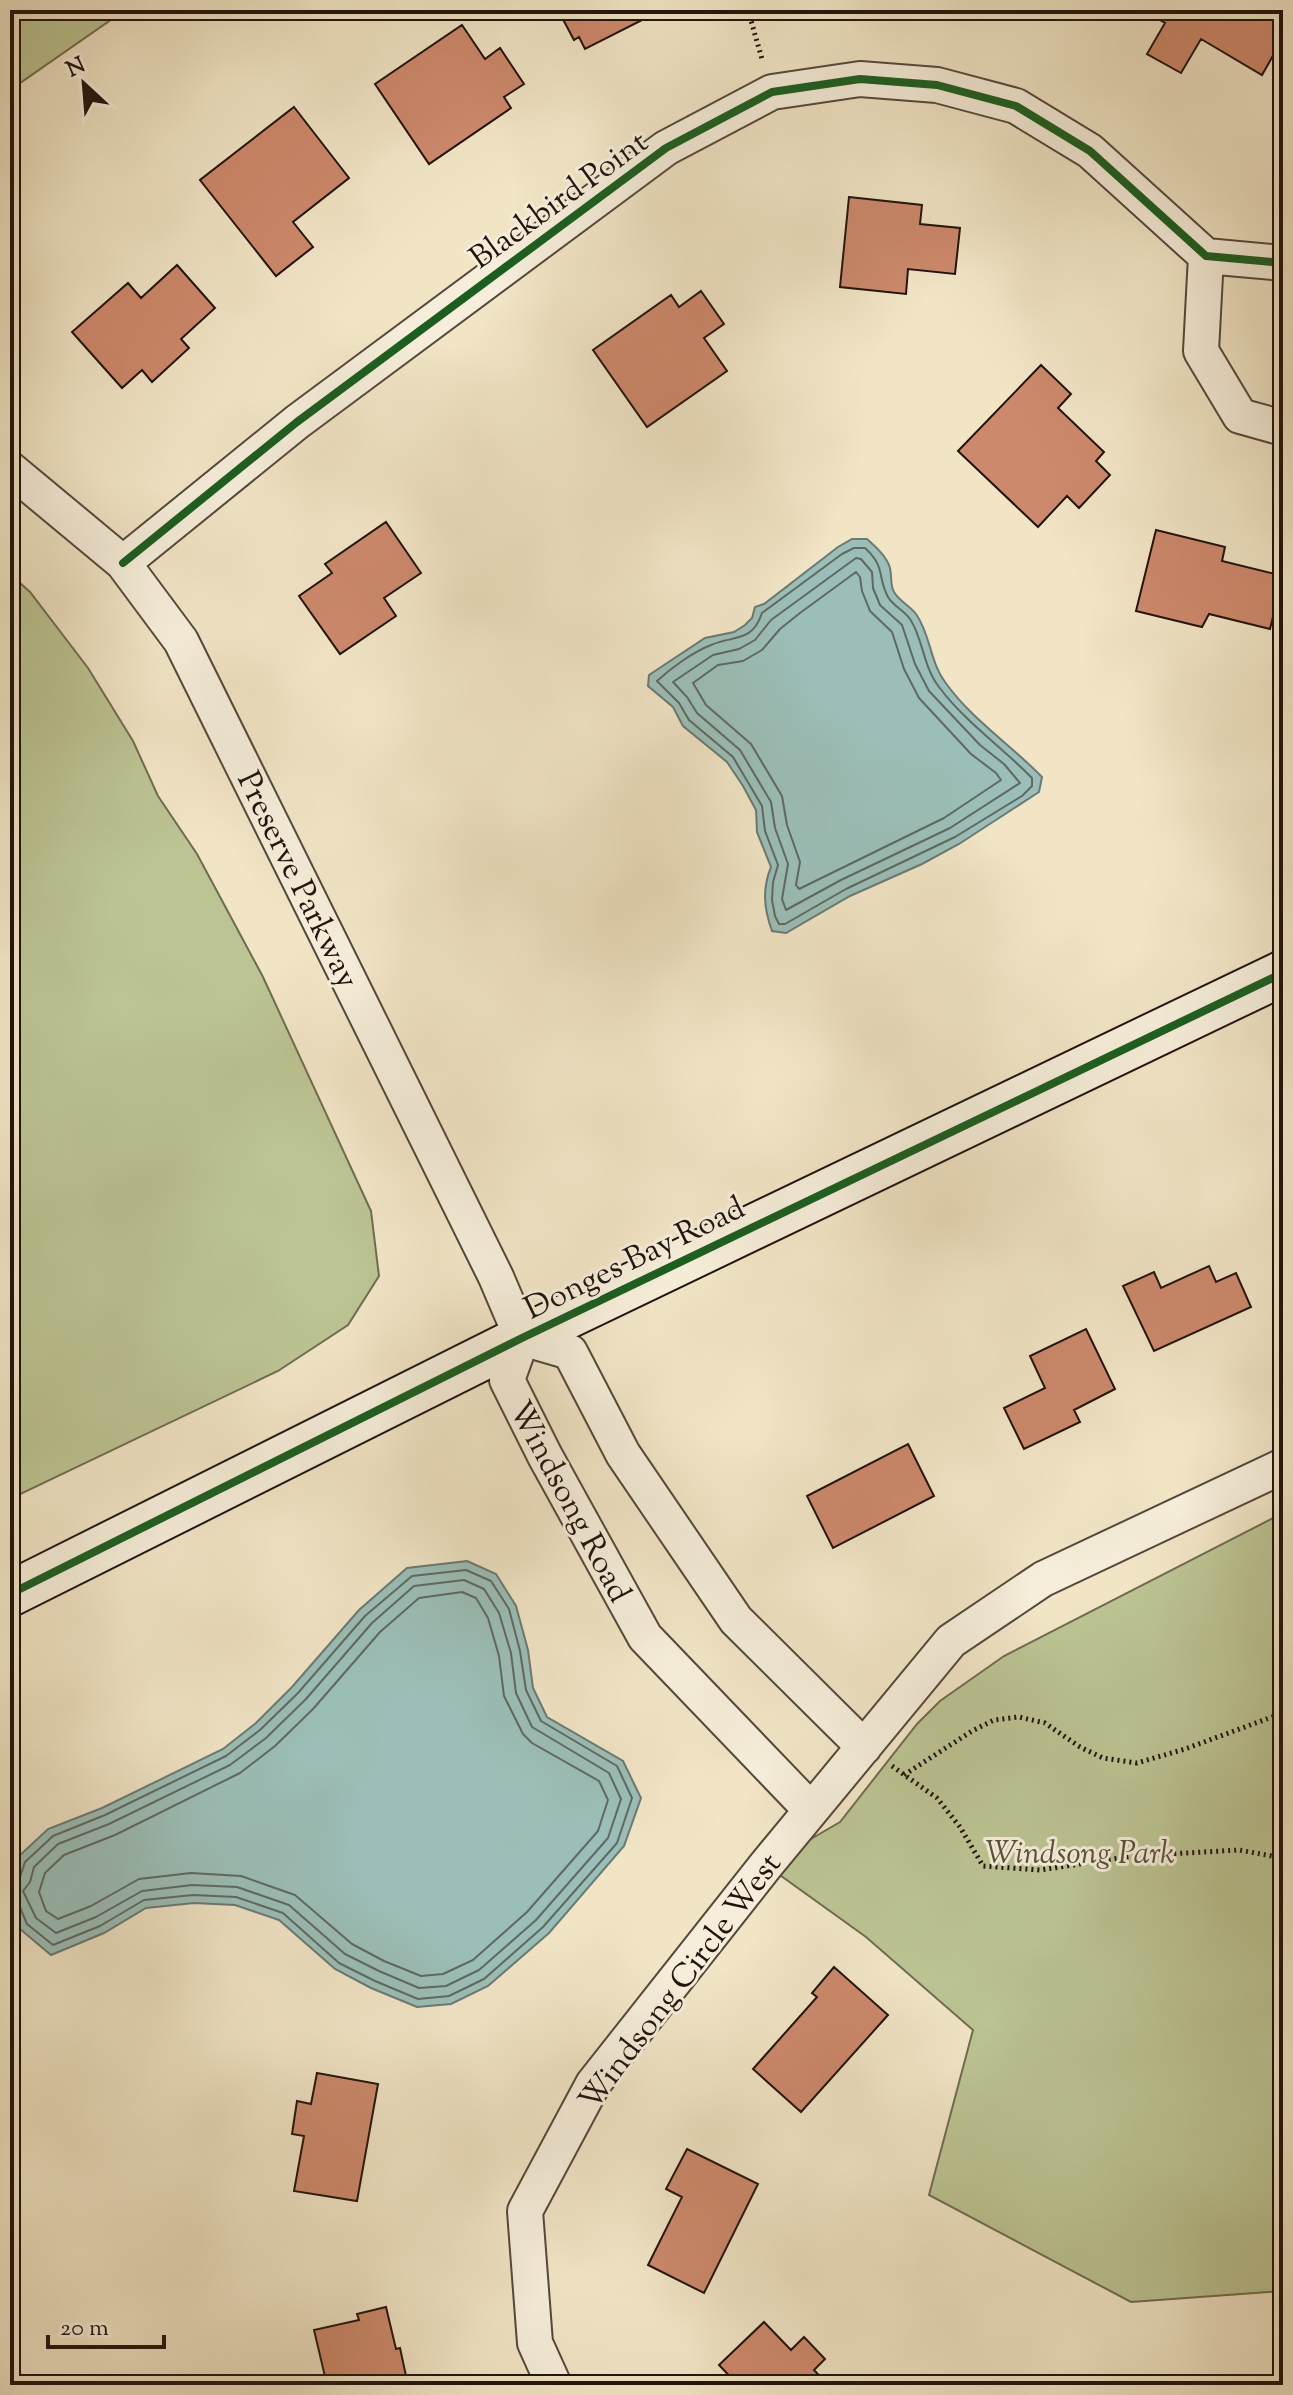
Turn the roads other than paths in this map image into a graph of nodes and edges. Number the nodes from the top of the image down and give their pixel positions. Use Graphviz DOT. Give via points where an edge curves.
graph roads {
  1 [pos="1206,256"];
  2 [pos="1283,263"];
  3 [pos="1283,428"];
  4 [pos="10,469"];
  5 [pos="123,563"];
  6 [pos="1283,973"];
  7 [pos="522,1338"];
  8 [pos="1283,1466"];
  9 [pos="10,1594"];
  10 [pos="864,1747"];
  11 [pos="811,1810"];
  12 [pos="554,2385"];
  1 -- 2 [label="street"];
  1 -- 3 [label="street" via="1201,351 1240,416"];
  1 -- 5 [label="street, Blackbird Point" via="1090,151 1016,106 937,85 860,79 772,92 666,148 297,422"];
  4 -- 5 [label="street, Preserve Parkway"];
  5 -- 7 [label="street, Preserve Parkway" via="181,641"];
  6 -- 7 [label="street, Donges Bay Road"];
  7 -- 9 [label="street, Donges Bay Road"];
  7 -- 10 [label="street" via="570,1352 623,1454 736,1620"];
  7 -- 11 [label="street, Windsong Road" via="507,1380 645,1637"];
  8 -- 10 [label="street, Windsong Circle West" via="1043,1579 951,1641"];
  10 -- 11 [label="street, Windsong Circle West"];
  11 -- 12 [label="street, Windsong Circle West" via="593,2084 525,2211 535,2343"];
}
